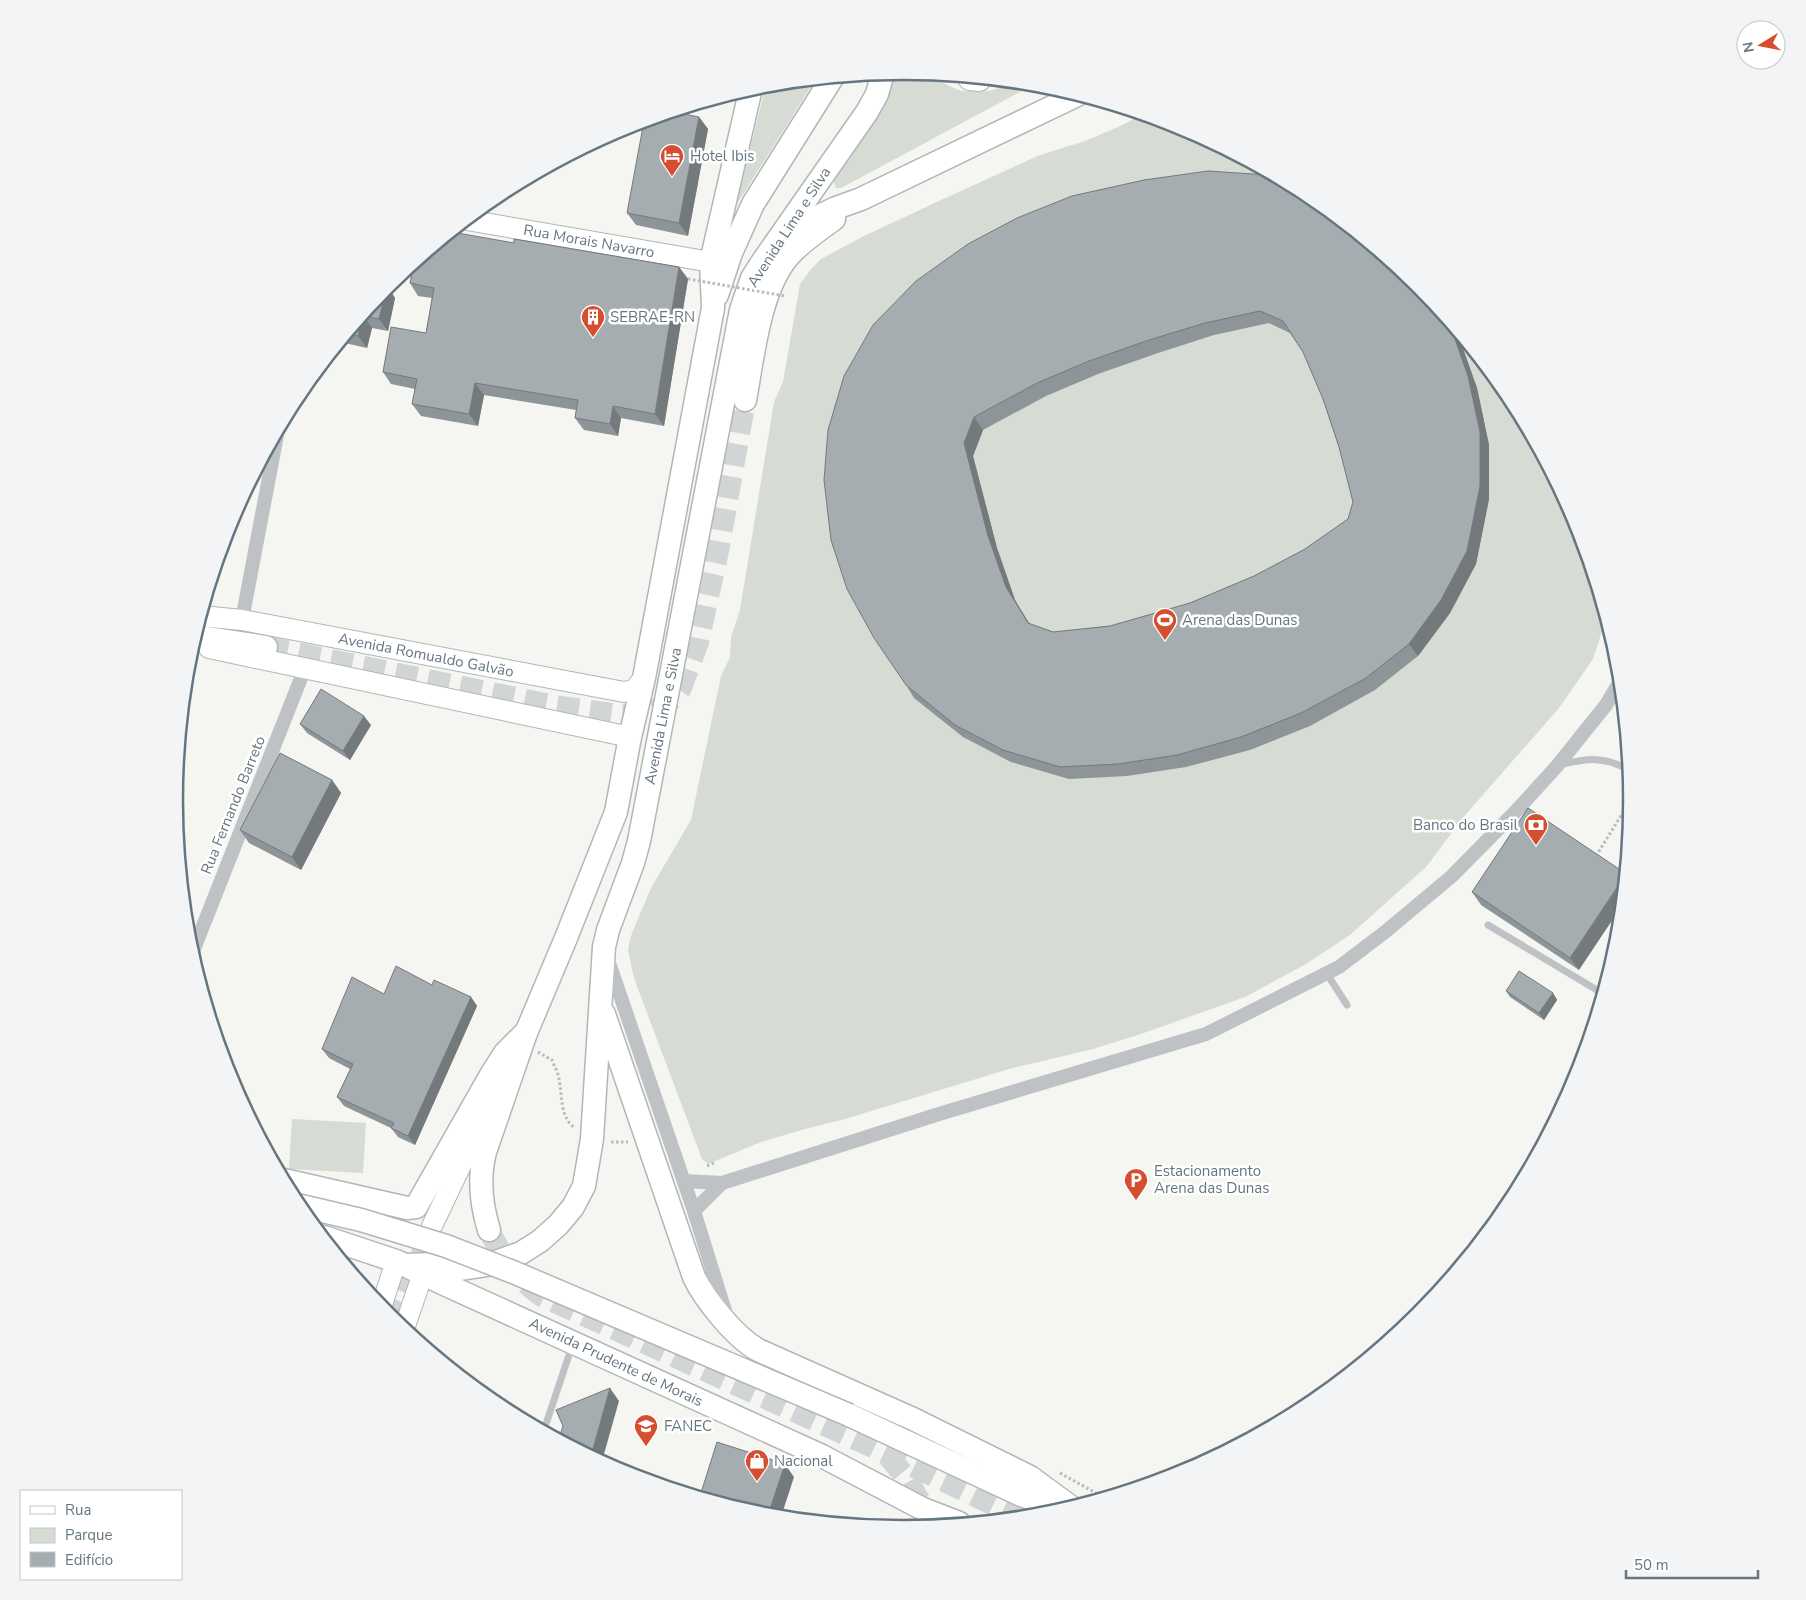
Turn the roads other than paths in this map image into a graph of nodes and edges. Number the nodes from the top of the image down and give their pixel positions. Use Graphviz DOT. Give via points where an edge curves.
graph roads {
  1 [pos="881,81"];
  2 [pos="828,84"];
  3 [pos="748,98"];
  4 [pos="1066,100"];
  5 [pos="862,199"];
  6 [pos="475,221"];
  7 [pos="780,236"];
  8 [pos="711,262"];
  9 [pos="713,308"];
  10 [pos="745,400"];
  11 [pos="274,449"];
  12 [pos="207,617"];
  13 [pos="242,620"];
  14 [pos="202,637"];
  15 [pos="200,646"];
  16 [pos="266,647"];
  17 [pos="305,668"];
  18 [pos="644,678"];
  19 [pos="1614,691"];
  20 [pos="630,737"];
  21 [pos="1557,766"];
  22 [pos="1622,766"];
  23 [pos="1488,925"];
  24 [pos="197,941"];
  25 [pos="604,947"];
  26 [pos="1327,974"];
  27 [pos="1597,990"];
  28 [pos="601,1005"];
  29 [pos="1347,1005"];
  30 [pos="526,1033"];
  31 [pos="684,1181"];
  32 [pos="293,1182"];
  33 [pos="722,1183"];
  34 [pos="310,1208"];
  35 [pos="694,1211"];
  36 [pos="432,1226"];
  37 [pos="489,1230"];
  38 [pos="334,1241"];
  39 [pos="408,1267"];
  40 [pos="386,1301"];
  41 [pos="405,1319"];
  42 [pos="729,1324"];
  43 [pos="573,1343"];
  44 [pos="546,1425"];
  45 [pos="1063,1501"];
  46 [pos="1050,1504"];
  47 [pos="920,1518"];
  1 -- 7 [label="main road, Avenida Lima e Silva" via="867,112"];
  2 -- 9 [label="main road" via="753,204 731,252"];
  3 -- 8 [label="main road, Avenida Lima e Silva"];
  4 -- 5 [label="main road"];
  5 -- 7 [label="main road"];
  5 -- 10 [label="main road" via="787,257 772,282 764,305"];
  6 -- 8 [label="main road, Rua Morais Navarro"];
  7 -- 25 [label="main road, Avenida Lima e Silva" via="752,278 741,310 639,841"];
  8 -- 9 [label="main road, Avenida Lima e Silva"];
  9 -- 18 [label="main road, Avenida Lima e Silva"];
  11 -- 13 [label="street"];
  12 -- 13 [label="main road, Avenida Romualdo Galvão"];
  13 -- 18 [label="main road, Avenida Romualdo Galvão" via="624,692 634,690"];
  14 -- 16 [label="main road"];
  15 -- 17 [label="main road"];
  17 -- 20 [label="main road"];
  17 -- 24 [label="street, Rua Fernando Barreto"];
  18 -- 20 [label="main road, Avenida Lima e Silva"];
  19 -- 21 [label="street"];
  20 -- 30 [label="main road, Avenida Lima e Silva" via="616,812"];
  21 -- 22 [label="lane" via="1587,758"];
  21 -- 26 [label="street" via="1452,876 1385,932"];
  23 -- 27 [label="lane"];
  25 -- 28 [label="main road, Avenida Lima e Silva"];
  25 -- 31 [label="street"];
  26 -- 29 [label="lane"];
  26 -- 33 [label="street" via="1206,1034"];
  28 -- 39 [label="main road, Avenida Lima e Silva" via="592,1139 584,1186 573,1207 540,1241 521,1253 487,1266 461,1269 433,1264"];
  28 -- 42 [label="main road" via="694,1277 704,1296"];
  30 -- 32 [label="main road" via="505,1053 490,1075 416,1207 407,1208"];
  30 -- 36 [label="main road"];
  30 -- 37 [label="main road, Avenida Lima e Silva" via="481,1168 481,1191"];
  31 -- 33 [label="street"];
  31 -- 35 [label="street"];
  33 -- 35 [label="street"];
  34 -- 46 [label="main road, bridge" via="446,1246 522,1276 849,1415 1022,1495"];
  35 -- 42 [label="street"];
  38 -- 39 [label="main road, Avenida Prudente de Morais"];
  39 -- 40 [label="main road"];
  39 -- 41 [label="main road"];
  39 -- 43 [label="main road, Avenida Prudente de Morais"];
  42 -- 45 [label="main road" via="758,1350 913,1419 1030,1477"];
  43 -- 44 [label="lane"];
  43 -- 47 [label="main road, Avenida Prudente de Morais" via="822,1456"];
}
